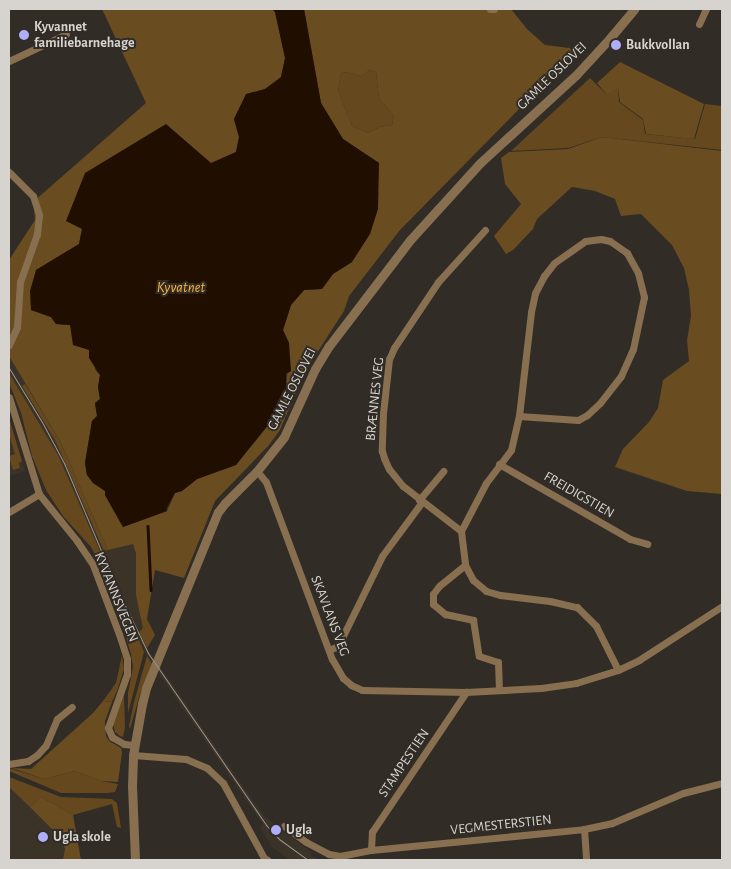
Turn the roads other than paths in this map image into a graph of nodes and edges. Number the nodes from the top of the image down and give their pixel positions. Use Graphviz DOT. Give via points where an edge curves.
graph roads {
  1 [pos="634,9"];
  2 [pos="706,9"];
  3 [pos="699,24"];
  4 [pos="66,34"];
  5 [pos="9,61"];
  6 [pos="9,172"];
  7 [pos="485,230"];
  8 [pos="9,344"];
  9 [pos="9,397"];
  10 [pos="519,416"];
  11 [pos="499,464"];
  12 [pos="443,471"];
  13 [pos="257,472"];
  14 [pos="40,494"];
  15 [pos="420,501"];
  16 [pos="9,512"];
  17 [pos="461,531"];
  18 [pos="647,544"];
  19 [pos="465,565"];
  20 [pos="722,606"];
  21 [pos="329,650"];
  22 [pos="618,670"];
  23 [pos="499,690"];
  24 [pos="466,692"];
  25 [pos="72,707"];
  26 [pos="134,750"];
  27 [pos="9,764"];
  28 [pos="722,783"];
  29 [pos="284,826"];
  30 [pos="584,829"];
  31 [pos="371,850"];
  32 [pos="265,859"];
  33 [pos="135,860"];
  34 [pos="586,860"];
  1 -- 13 [label="street, GAMLE OSLOVEI" via="576,75 480,163 410,240 329,346 284,438"];
  2 -- 3 [label="street"];
  4 -- 5 [label="street"];
  6 -- 8 [label="street" via="33,196 39,215 37,234 20,282 17,327"];
  7 -- 15 [label="street, BRÆNNES VEG" via="438,282 403,331 390,359 382,451 394,476"];
  9 -- 14 [label="street, KYVANNSVEGEN"];
  10 -- 10 [label="street" via="535,293 554,263 568,251 585,241 610,241 627,253 638,273 644,297 633,349 620,376 600,403 578,420"];
  10 -- 11 [label="street" via="511,450"];
  11 -- 17 [label="street"];
  11 -- 18 [label="street, FREIDIGSTIEN" via="630,539"];
  12 -- 15 [label="street"];
  13 -- 21 [label="street, SKAVLANS VEG" via="266,482"];
  13 -- 26 [label="street, GAMLE OSLOVEI" via="218,512 146,688"];
  14 -- 16 [label="street"];
  14 -- 26 [label="street, KYVANNSVEGEN" via="92,566 119,634 127,659 127,674 108,728 112,738"];
  15 -- 17 [label="street, BRÆNNES VEG"];
  15 -- 21 [label="street" via="382,556 338,646"];
  17 -- 19 [label="street"];
  19 -- 22 [label="street" via="473,580 486,591 577,607 596,626"];
  19 -- 23 [label="street" via="439,586 433,594 433,604 445,614 473,620 478,656 498,662"];
  20 -- 22 [label="street, SKAVLANS VEG"];
  21 -- 24 [label="street, SKAVLANS VEG" via="343,678 362,690"];
  22 -- 23 [label="street, SKAVLANS VEG" via="576,683"];
  23 -- 24 [label="street, SKAVLANS VEG"];
  24 -- 31 [label="street, STAMPESTIEN" via="372,832"];
  25 -- 27 [label="street" via="57,720 46,745 37,755 28,761"];
  26 -- 32 [label="street" via="186,759 207,768 223,784"];
  26 -- 33 [label="street, GAMLE OSLOVEI"];
  28 -- 30 [label="street, VEGMESTERSTIEN" via="683,793 612,824"];
  29 -- 31 [label="street, VEGMESTERSTIEN" via="329,854 340,856"];
  30 -- 31 [label="street, VEGMESTERSTIEN"];
  30 -- 34 [label="street"];
}
